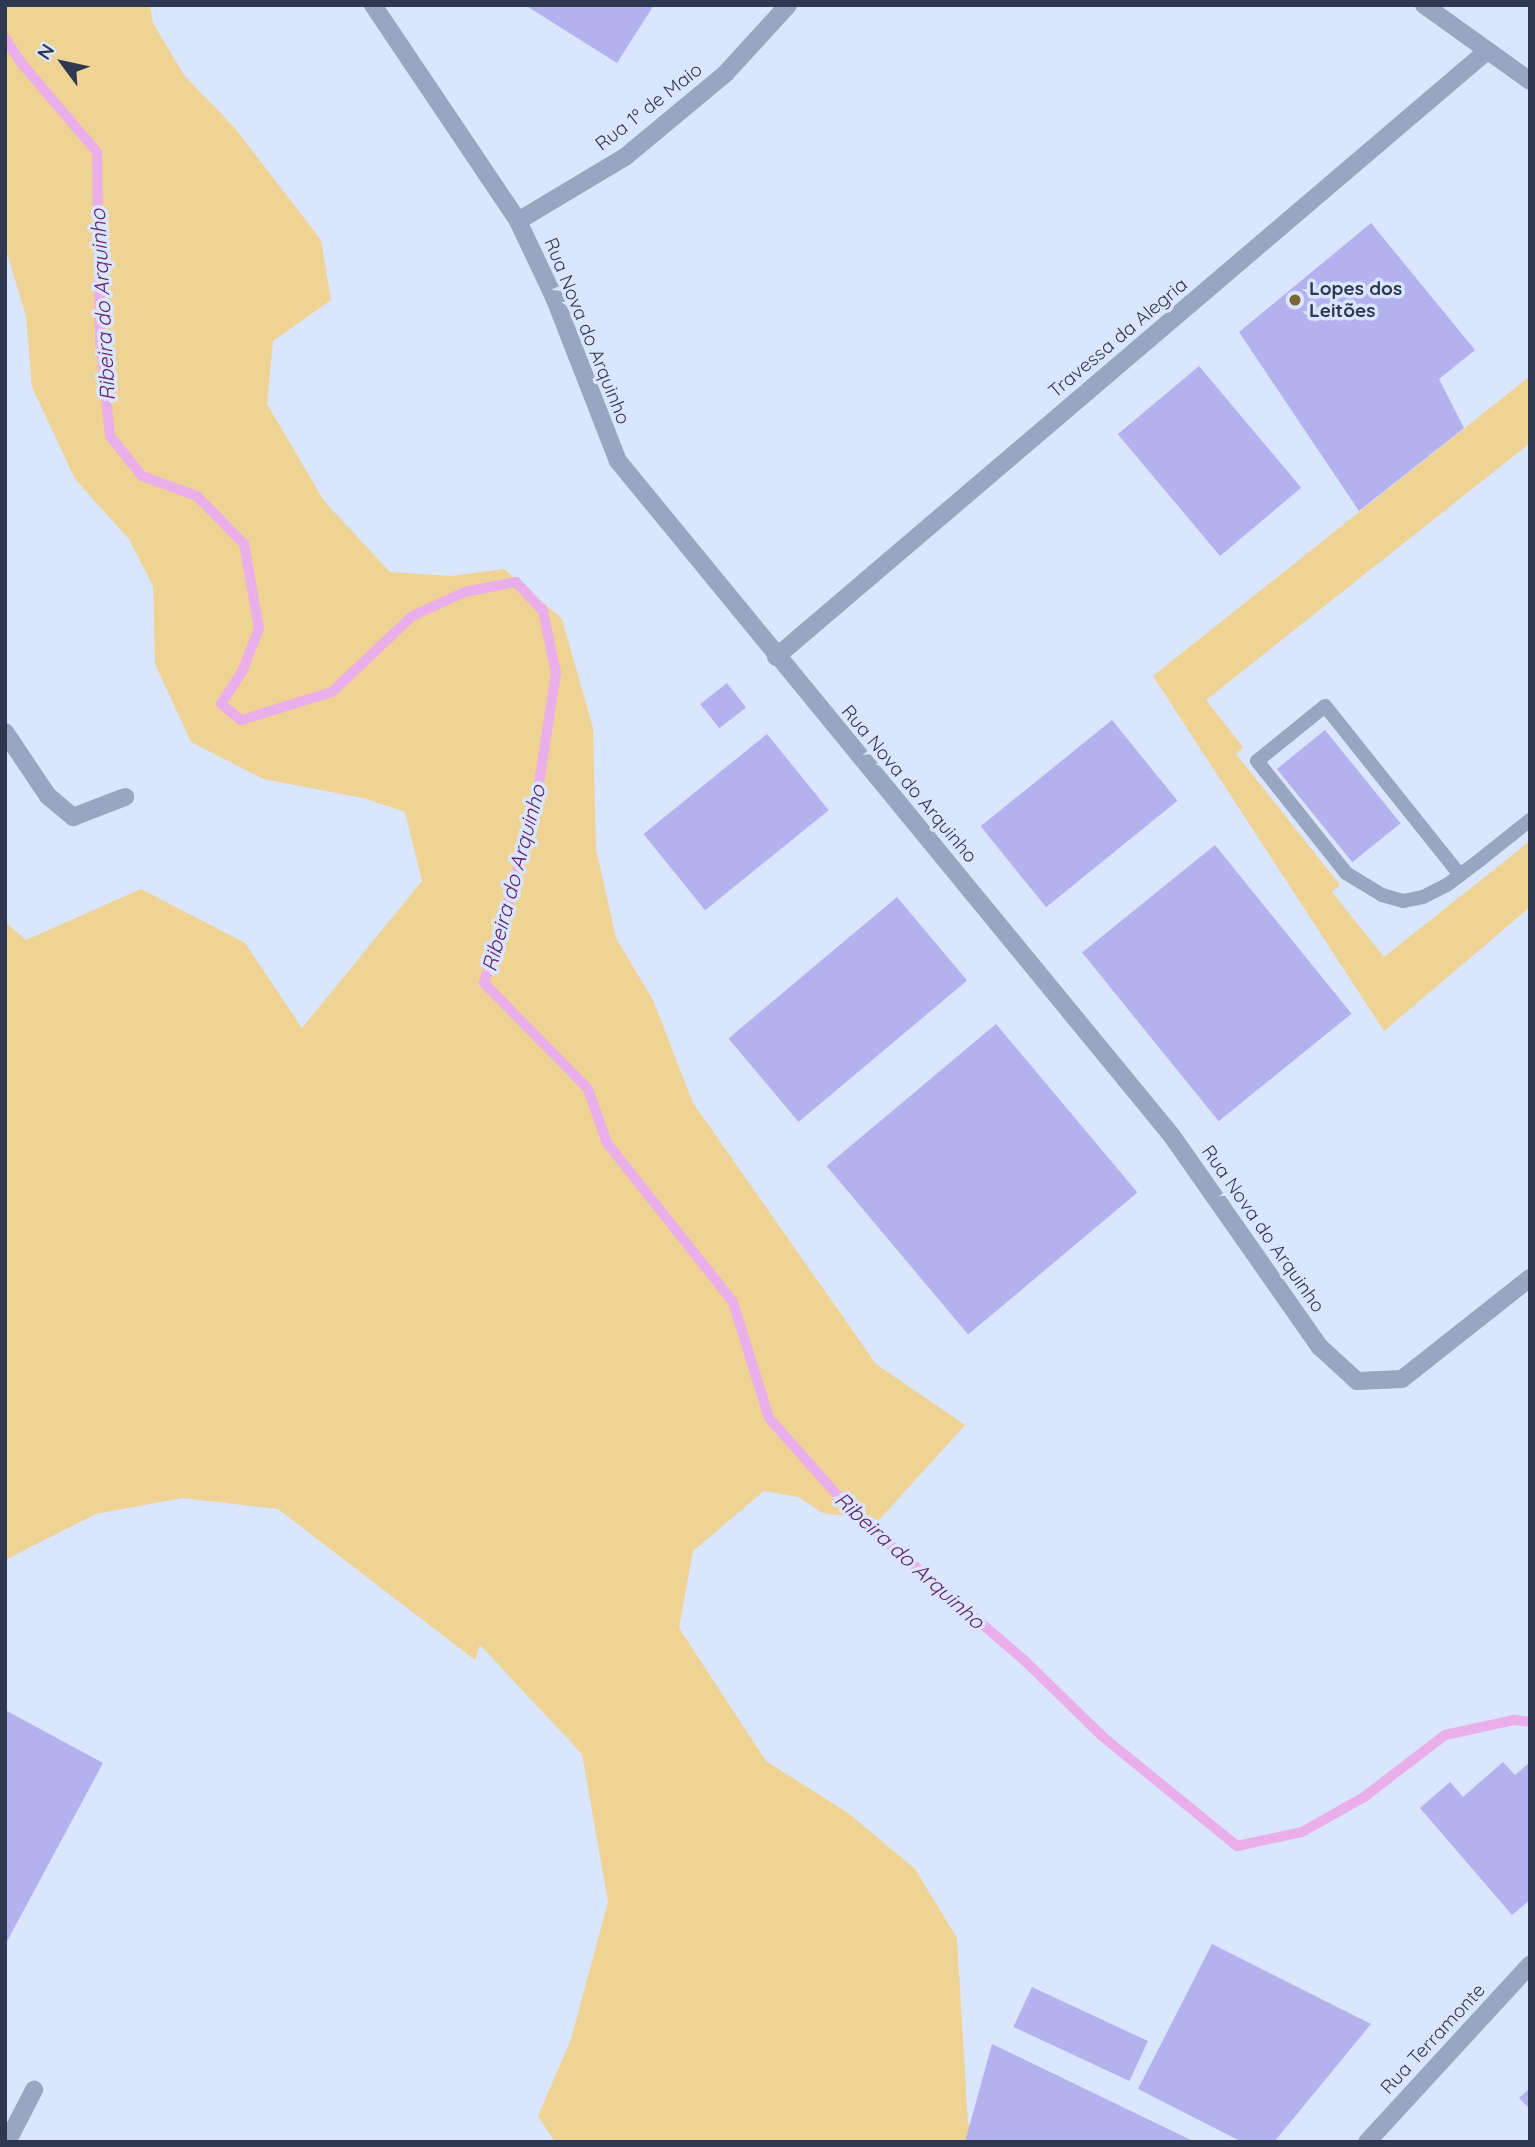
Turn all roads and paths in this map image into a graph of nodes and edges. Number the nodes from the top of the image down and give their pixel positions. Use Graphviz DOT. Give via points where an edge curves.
graph roads {
  1 [pos="373,5"];
  2 [pos="788,5"];
  3 [pos="1424,5"];
  4 [pos="1487,51"];
  5 [pos="1530,81"];
  6 [pos="518,221"];
  7 [pos="776,657"];
  8 [pos="5,732"];
  9 [pos="125,797"];
  10 [pos="1530,820"];
  11 [pos="1460,875"];
  12 [pos="1530,1278"];
  13 [pos="1530,1965"];
  14 [pos="34,2090"];
  15 [pos="7,2142"];
  16 [pos="1367,2142"];
  1 -- 6 [label="street, Rua Nova do Arquinho"];
  2 -- 6 [label="street, Rua 1º de Maio" via="726,74 625,157"];
  3 -- 4 [label="street"];
  4 -- 5 [label="street"];
  4 -- 7 [label="street, Travessa da Alegria"];
  6 -- 7 [label="street, Rua Nova do Arquinho" via="554,297 618,461"];
  7 -- 12 [label="street, Rua Nova do Arquinho" via="1172,1136 1320,1347 1357,1381 1402,1379"];
  8 -- 9 [label="street" via="48,796 74,817"];
  10 -- 11 [label="lane"];
  11 -- 11 [label="lane" via="1325,706 1257,761 1346,873 1365,887 1402,901 1423,897"];
  13 -- 16 [label="street, Rua Terramonte"];
  14 -- 15 [label="street"];
}
